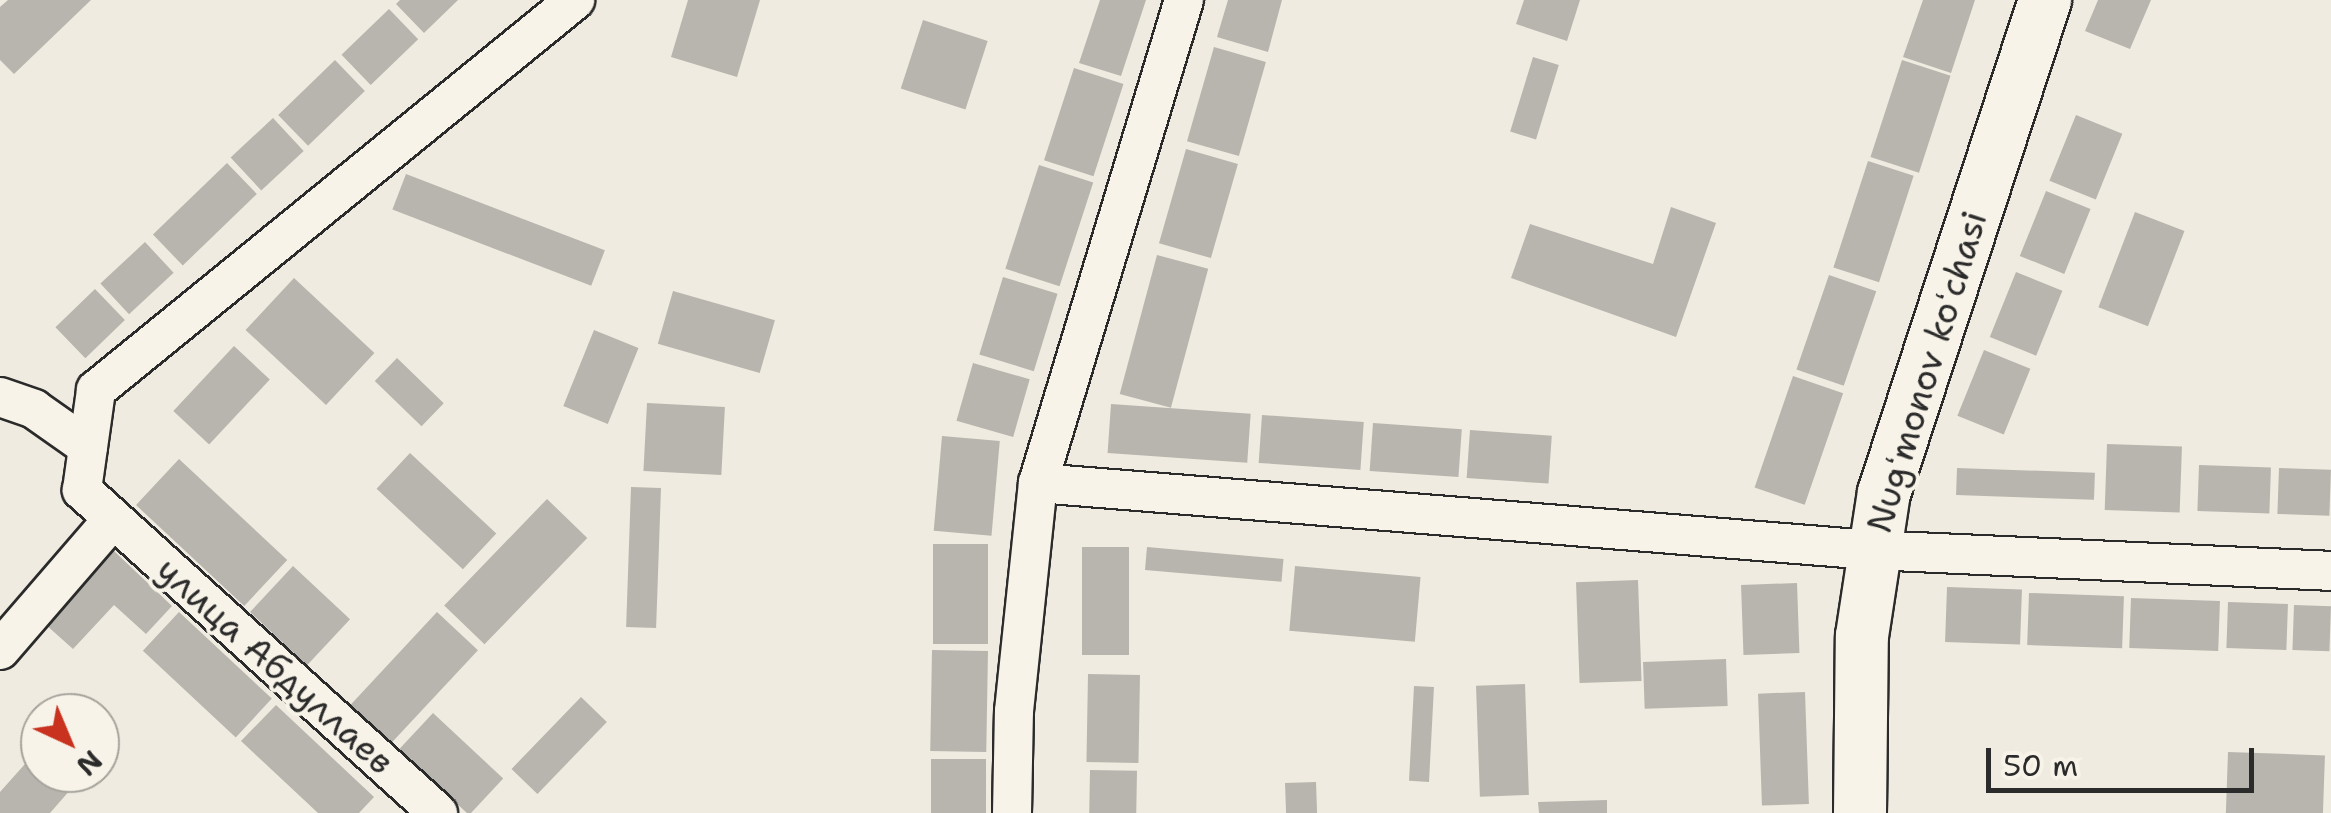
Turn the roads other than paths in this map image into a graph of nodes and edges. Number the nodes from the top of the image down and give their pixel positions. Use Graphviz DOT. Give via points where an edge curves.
graph roads {
  1 [pos="575,0"];
  2 [pos="1184,0"];
  3 [pos="2045,0"];
  4 [pos="0,398"];
  5 [pos="88,447"];
  6 [pos="1038,484"];
  7 [pos="112,519"];
  8 [pos="1872,550"];
  9 [pos="2331,572"];
  10 [pos="0,650"];
  11 [pos="438,813"];
  12 [pos="1012,813"];
  13 [pos="1860,813"];
  1 -- 5 [label="street" via="96,390"];
  2 -- 6 [label="street"];
  3 -- 8 [label="main road, Nugʻmonov koʻchasi"];
  4 -- 5 [label="street" via="34,410"];
  5 -- 7 [label="street, улица Абдуллаев" via="82,490"];
  6 -- 8 [label="street"];
  6 -- 12 [label="street" via="1014,711"];
  7 -- 10 [label="street"];
  7 -- 11 [label="street, улица Абдуллаев"];
  8 -- 9 [label="street"];
  8 -- 13 [label="main road, Nugʻmonov koʻchasi" via="1859,688"];
}
